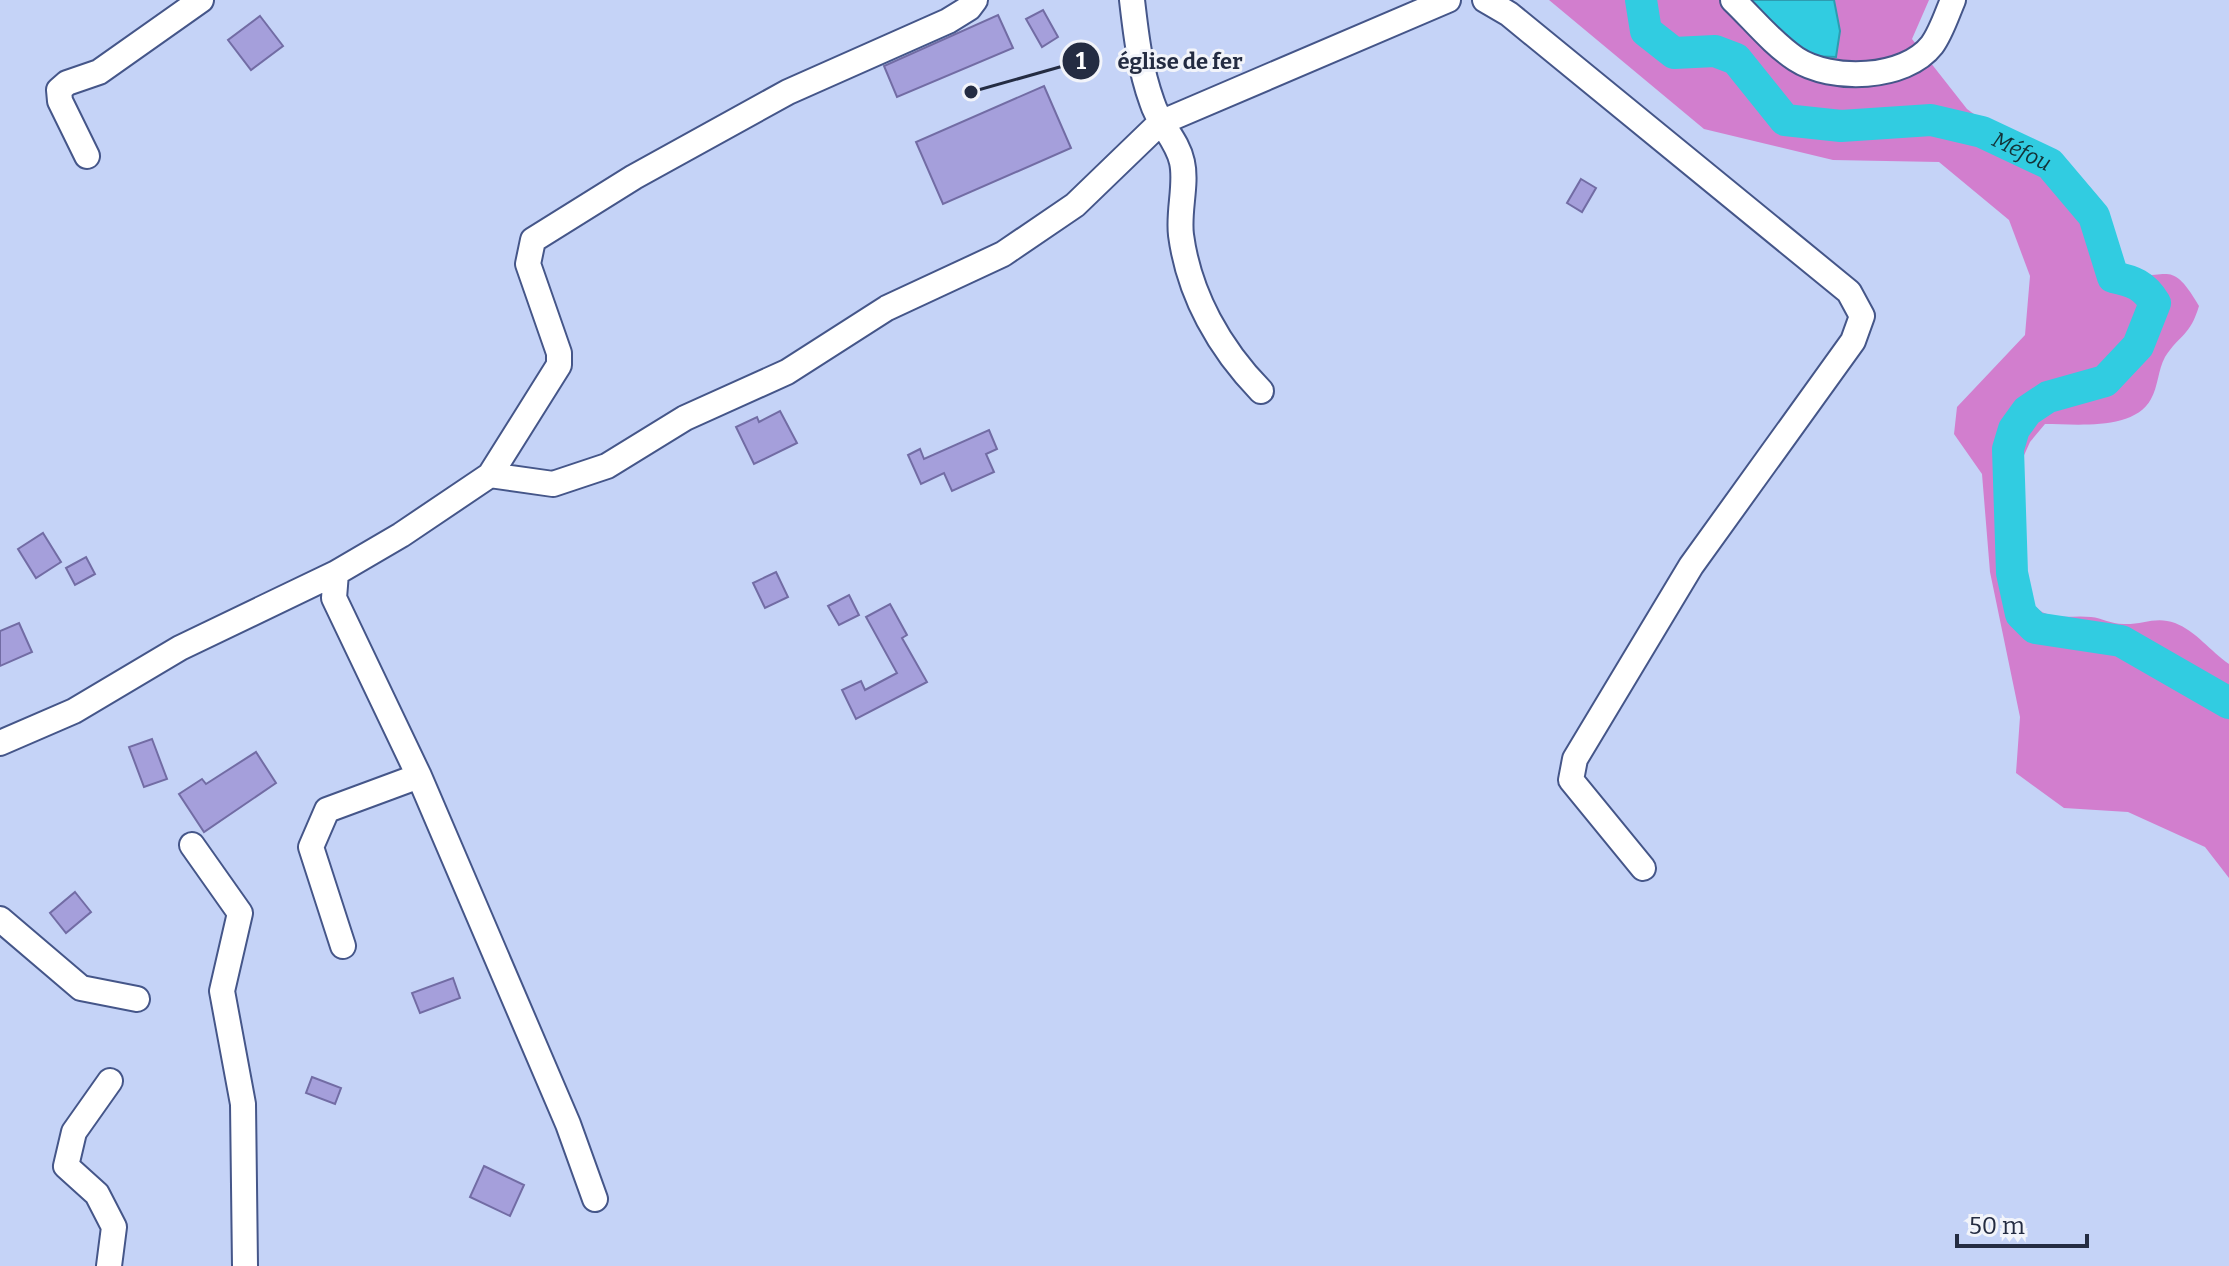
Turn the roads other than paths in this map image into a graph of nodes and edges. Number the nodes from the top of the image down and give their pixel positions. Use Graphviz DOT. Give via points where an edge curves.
graph roads {
  1 [pos="201,0"];
  2 [pos="975,0"];
  3 [pos="1132,0"];
  4 [pos="1448,0"];
  5 [pos="1485,0"];
  6 [pos="1733,0"];
  7 [pos="1953,0"];
  8 [pos="1160,123"];
  9 [pos="87,156"];
  10 [pos="1261,391"];
  11 [pos="490,475"];
  12 [pos="336,573"];
  13 [pos="0,743"];
  14 [pos="419,776"];
  15 [pos="192,845"];
  16 [pos="1643,868"];
  17 [pos="0,919"];
  18 [pos="343,946"];
  19 [pos="137,999"];
  20 [pos="110,1081"];
  21 [pos="595,1199"];
  22 [pos="109,1266"];
  23 [pos="245,1266"];
  1 -- 9 [label="street" via="99,72 59,90"];
  2 -- 11 [label="street" via="948,21 788,92 533,240 528,264 559,365"];
  3 -- 8 [label="street" via="1139,60"];
  4 -- 8 [label="street"];
  5 -- 16 [label="street" via="1509,14 1849,292 1862,316 1853,341 1691,566 1575,759 1571,780"];
  6 -- 7 [label="street" via="1796,60 1838,76 1911,62 1932,45"];
  8 -- 10 [label="street" via="1176,142 1183,166 1181,235 1193,284 1234,363"];
  8 -- 11 [label="street" via="1075,205 1003,254 887,308 787,372 685,418 607,466 553,484"];
  11 -- 12 [label="street"];
  12 -- 13 [label="street" via="204,635 74,711"];
  12 -- 14 [label="street" via="334,598"];
  14 -- 18 [label="street" via="327,810 311,847"];
  14 -- 21 [label="street"];
  15 -- 23 [label="street" via="240,913 222,991 243,1104"];
  17 -- 19 [label="street" via="81,988"];
  20 -- 22 [label="street" via="74,1132 66,1166 97,1194 114,1227"];
}
